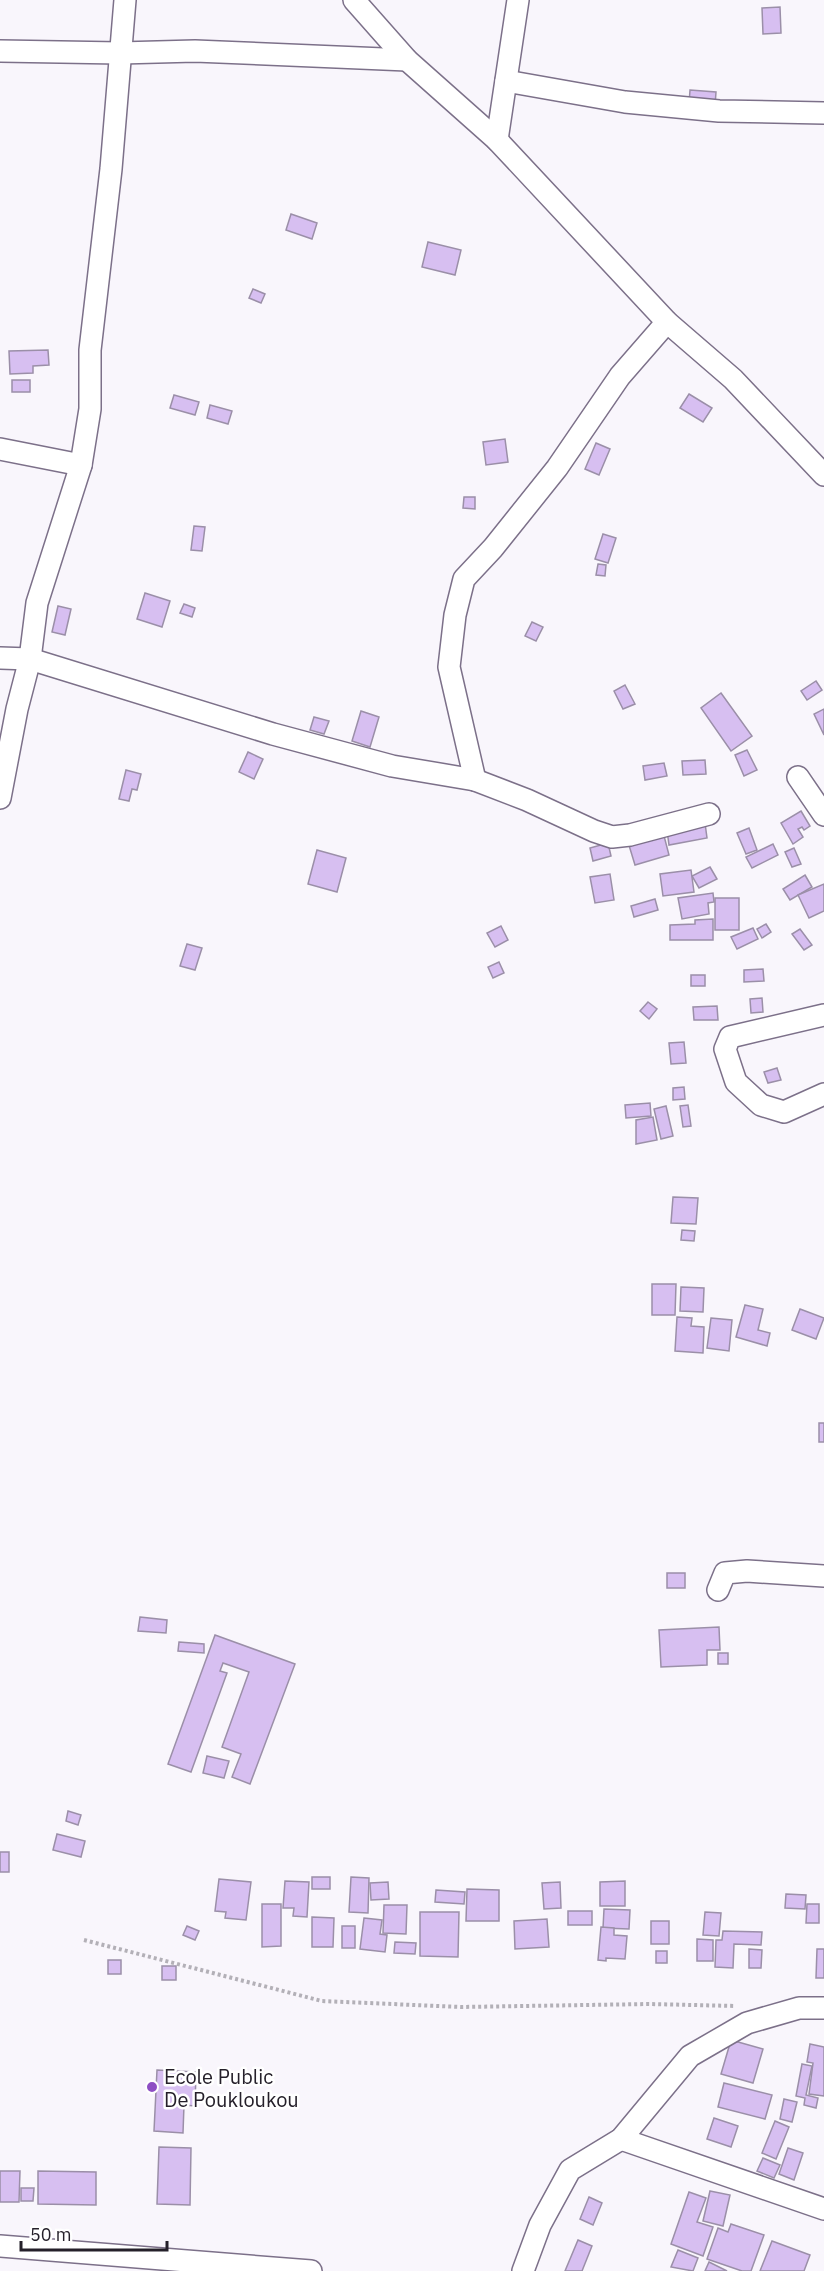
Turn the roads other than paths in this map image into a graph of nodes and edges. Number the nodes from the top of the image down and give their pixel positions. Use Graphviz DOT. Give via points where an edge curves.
graph roads {
  1 [pos="125,0"];
  2 [pos="354,0"];
  3 [pos="518,0"];
  4 [pos="0,51"];
  5 [pos="120,53"];
  6 [pos="407,60"];
  7 [pos="506,81"];
  8 [pos="824,113"];
  9 [pos="497,140"];
  10 [pos="667,322"];
  11 [pos="0,449"];
  12 [pos="81,465"];
  13 [pos="824,475"];
  14 [pos="0,658"];
  15 [pos="30,659"];
  16 [pos="798,777"];
  17 [pos="476,780"];
  18 [pos="0,798"];
  19 [pos="709,814"];
  20 [pos="824,815"];
  21 [pos="824,1016"];
  22 [pos="824,1094"];
  23 [pos="824,1576"];
  24 [pos="718,1590"];
  25 [pos="824,2008"];
  26 [pos="621,2139"];
  27 [pos="824,2210"];
  28 [pos="0,2246"];
  29 [pos="311,2271"];
  30 [pos="523,2271"];
  1 -- 5 [label="street"];
  2 -- 6 [label="street"];
  3 -- 7 [label="street"];
  4 -- 5 [label="street"];
  5 -- 6 [label="street" via="195,51"];
  5 -- 12 [label="street" via="90,350 90,409"];
  6 -- 9 [label="street"];
  7 -- 8 [label="street" via="625,102 719,111"];
  7 -- 9 [label="street"];
  9 -- 10 [label="street"];
  10 -- 13 [label="street" via="733,379"];
  10 -- 17 [label="street" via="620,376 550,477 464,579 449,667"];
  11 -- 12 [label="street"];
  12 -- 15 [label="street" via="37,603"];
  14 -- 15 [label="street"];
  15 -- 17 [label="street" via="273,734 392,766"];
  15 -- 18 [label="street"];
  16 -- 20 [label="street"];
  17 -- 19 [label="street" via="612,837"];
  21 -- 22 [label="street" via="730,1037 725,1049 736,1082 761,1105 784,1112"];
  23 -- 24 [label="street" via="747,1571 725,1574"];
  25 -- 26 [label="street" via="800,2008 747,2023 690,2056"];
  26 -- 27 [label="street"];
  26 -- 30 [label="street" via="570,2170 540,2225"];
  28 -- 29 [label="street"];
}
